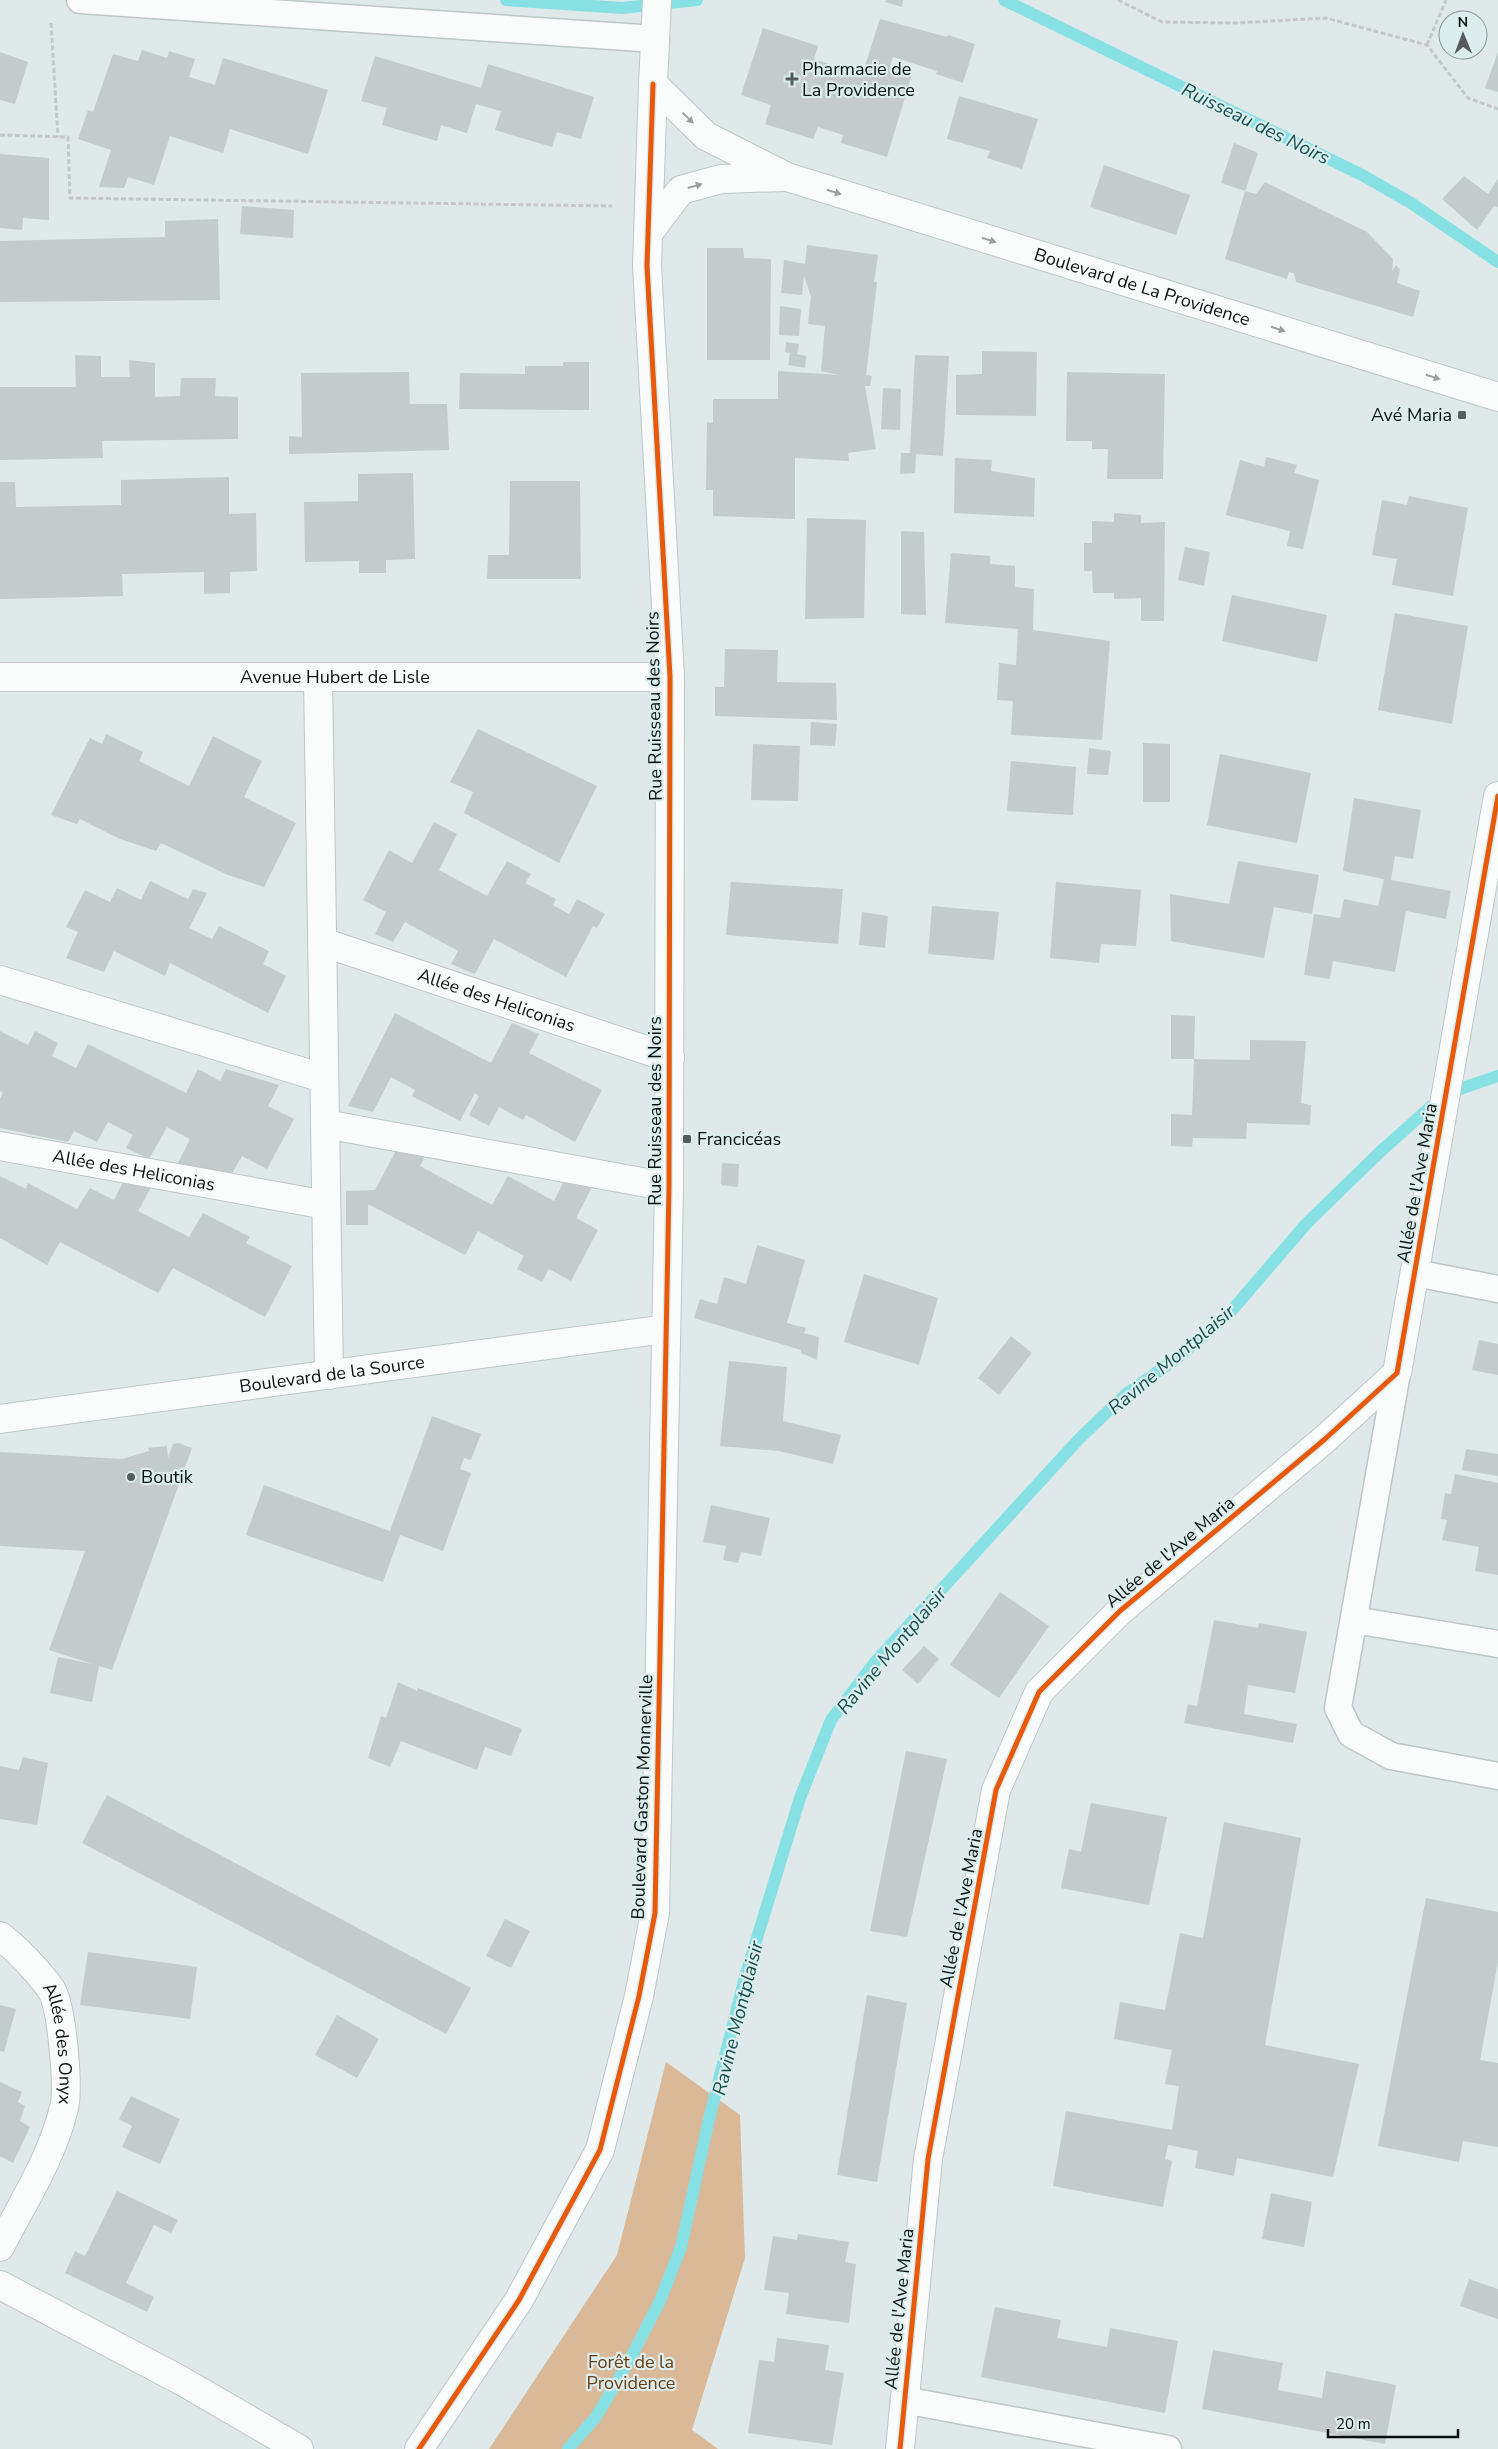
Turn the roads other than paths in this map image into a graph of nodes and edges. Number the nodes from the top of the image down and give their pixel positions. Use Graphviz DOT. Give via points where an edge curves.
graph roads {
  1 [pos="80,0"];
  2 [pos="658,0"];
  3 [pos="656,39"];
  4 [pos="653,84"];
  5 [pos="787,177"];
  6 [pos="650,219"];
  7 [pos="1498,397"];
  8 [pos="0,676"];
  9 [pos="318,677"];
  10 [pos="670,677"];
  11 [pos="1498,796"];
  12 [pos="322,942"];
  13 [pos="0,980"];
  14 [pos="670,1058"];
  15 [pos="323,1078"];
  16 [pos="325,1124"];
  17 [pos="0,1146"];
  18 [pos="669,1187"];
  19 [pos="326,1205"];
  20 [pos="1415,1274"];
  21 [pos="1498,1289"];
  22 [pos="666,1329"];
  23 [pos="1397,1373"];
  24 [pos="329,1375"];
  25 [pos="0,1405"];
  26 [pos="36,1413"];
  27 [pos="0,1419"];
  28 [pos="1354,1620"];
  29 [pos="1498,1644"];
  30 [pos="1498,1776"];
  31 [pos="0,1936"];
  32 [pos="0,2247"];
  33 [pos="0,2285"];
  34 [pos="904,2400"];
  35 [pos="299,2449"];
  36 [pos="419,2449"];
  37 [pos="900,2449"];
  38 [pos="1168,2449"];
  1 -- 3 [label="lane"];
  2 -- 3 [label="street, Rue Ruisseau des Noirs"];
  3 -- 4 [label="street, Rue Ruisseau des Noirs"];
  4 -- 5 [label="street, Boulevard de La Providence, one-way" via="706,136"];
  4 -- 6 [label="street, Rue Ruisseau des Noirs"];
  6 -- 5 [label="street, Boulevard de La Providence, one-way" via="681,190 721,178"];
  5 -- 7 [label="street, Boulevard de La Providence, one-way"];
  6 -- 10 [label="street, Rue Ruisseau des Noirs" via="647,266"];
  8 -- 9 [label="street, Avenue Hubert de Lisle"];
  9 -- 10 [label="street, Avenue Hubert de Lisle"];
  9 -- 12 [label="street"];
  10 -- 14 [label="street, Rue Ruisseau des Noirs"];
  11 -- 20 [label="street, Allée de l'Ave Maria"];
  12 -- 14 [label="street, Allée des Heliconias"];
  12 -- 15 [label="street"];
  13 -- 15 [label="street"];
  14 -- 18 [label="street, Rue Ruisseau des Noirs"];
  15 -- 16 [label="street"];
  16 -- 18 [label="street"];
  16 -- 19 [label="street"];
  17 -- 19 [label="street, Allée des Heliconias"];
  18 -- 22 [label="street, Rue Ruisseau des Noirs"];
  19 -- 24 [label="street"];
  20 -- 21 [label="lane"];
  20 -- 23 [label="street, Allée de l'Ave Maria"];
  22 -- 24 [label="street, Boulevard de la Source"];
  22 -- 36 [label="street, Boulevard Gaston Monnerville" via="655,1913 639,1996 600,2150 519,2300"];
  23 -- 28 [label="lane"];
  23 -- 34 [label="street, Allée de l'Ave Maria" via="1325,1439 1120,1611 1039,1692 996,1790 928,2158"];
  24 -- 26 [label="street, Boulevard de la Source"];
  25 -- 26 [label="street, Boulevard de la Source"];
  26 -- 27 [label="street"];
  28 -- 29 [label="lane"];
  28 -- 30 [label="lane" via="1338,1708 1351,1734 1391,1756"];
  31 -- 32 [label="street, Allée des Onyx" via="12,1945 52,1992 65,2059 64,2107 50,2152"];
  33 -- 35 [label="street" via="182,2381"];
  34 -- 37 [label="street, Allée de l'Ave Maria"];
  34 -- 38 [label="lane"];
}
